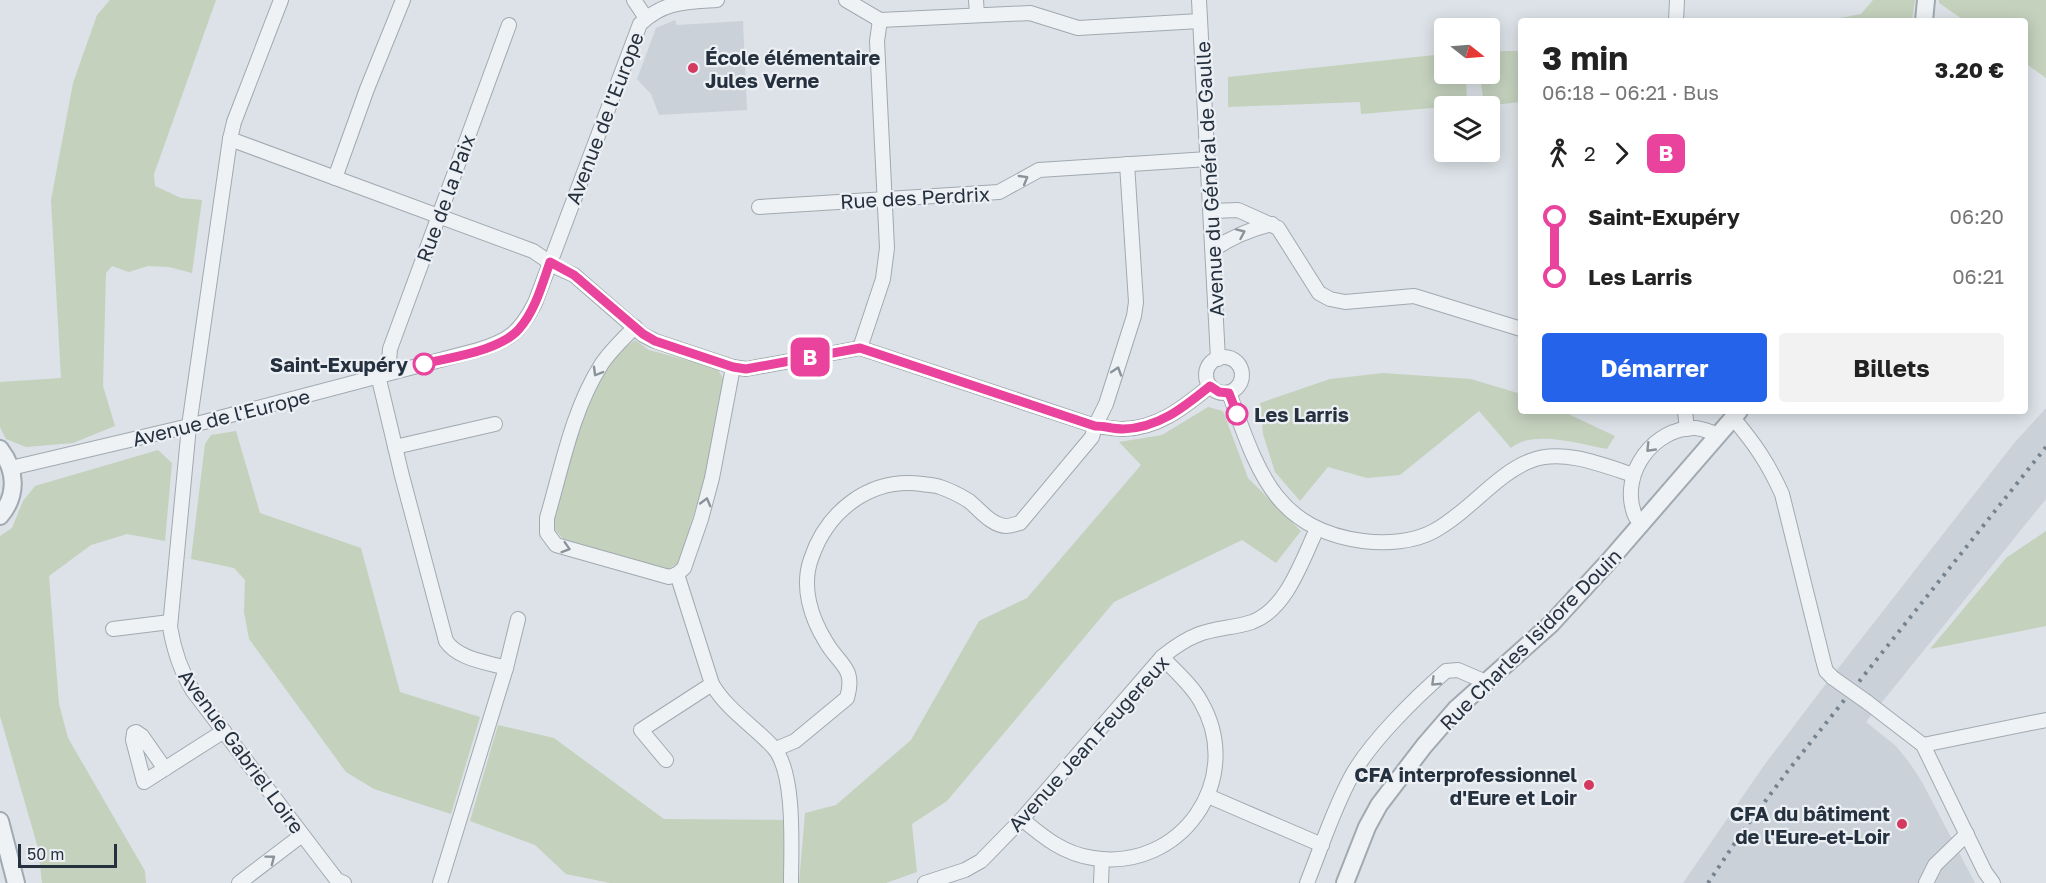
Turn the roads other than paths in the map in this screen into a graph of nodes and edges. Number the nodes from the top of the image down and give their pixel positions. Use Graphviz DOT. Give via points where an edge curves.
graph roads {
  1 [pos="281,0"];
  2 [pos="403,0"];
  3 [pos="634,0"];
  4 [pos="717,0"];
  5 [pos="846,0"];
  6 [pos="976,0"];
  7 [pos="1199,0"];
  8 [pos="1677,0"];
  9 [pos="1926,0"];
  10 [pos="681,1"];
  11 [pos="977,15"];
  12 [pos="646,18"];
  13 [pos="1676,18"];
  14 [pos="1924,18"];
  15 [pos="880,20"];
  16 [pos="1200,21"];
  17 [pos="510,25"];
  18 [pos="230,139"];
  19 [pos="1208,159"];
  20 [pos="1127,164"];
  21 [pos="335,178"];
  22 [pos="885,199"];
  23 [pos="759,207"];
  24 [pos="1211,211"];
  25 [pos="439,216"];
  26 [pos="1272,224"];
  27 [pos="1214,249"];
  28 [pos="550,262"];
  29 [pos="635,327"];
  30 [pos="1518,328"];
  31 [pos="860,348"];
  32 [pos="1218,359"];
  33 [pos="733,367"];
  34 [pos="392,372"];
  35 [pos="378,375"];
  36 [pos="1210,386"];
  37 [pos="1229,393"];
  38 [pos="1685,414"];
  39 [pos="1736,415"];
  40 [pos="495,424"];
  41 [pos="189,426"];
  42 [pos="1095,426"];
  43 [pos="1687,429"];
  44 [pos="1718,435"];
  45 [pos="395,447"];
  46 [pos="0,449"];
  47 [pos="11,468"];
  48 [pos="1633,475"];
  49 [pos="0,516"];
  50 [pos="1641,525"];
  51 [pos="1317,528"];
  52 [pos="677,574"];
  53 [pos="518,619"];
  54 [pos="170,622"];
  55 [pos="114,628"];
  56 [pos="1162,657"];
  57 [pos="506,668"];
  58 [pos="1486,682"];
  59 [pos="712,684"];
  60 [pos="2046,720"];
  61 [pos="224,731"];
  62 [pos="1923,745"];
  63 [pos="776,749"];
  64 [pos="666,760"];
  65 [pos="165,769"];
  66 [pos="1208,796"];
  67 [pos="1022,819"];
  68 [pos="0,821"];
  69 [pos="1966,834"];
  70 [pos="302,835"];
  71 [pos="1322,844"];
  72 [pos="1102,859"];
  73 [pos="16,883"];
  74 [pos="239,883"];
  75 [pos="344,883"];
  76 [pos="440,883"];
  77 [pos="791,883"];
  78 [pos="925,883"];
  79 [pos="1101,883"];
  80 [pos="1307,883"];
  81 [pos="1345,883"];
  82 [pos="1926,883"];
  83 [pos="1993,883"];
  1 -- 18 [label="street, Avenue Gabriel Loire"];
  2 -- 21 [label="street"];
  3 -- 12 [label="street"];
  4 -- 10 [label="street"];
  5 -- 15 [label="street"];
  6 -- 11 [label="street"];
  7 -- 16 [label="street, Avenue du Général de Gaulle"];
  8 -- 13 [label="street"];
  9 -- 14 [label="street"];
  10 -- 12 [label="street"];
  11 -- 15 [label="street"];
  11 -- 16 [label="street" via="1030,13 1078,28"];
  12 -- 28 [label="street, Avenue de l'Europe" via="633,38"];
  15 -- 22 [label="street" via="876,41"];
  16 -- 19 [label="street, Avenue du Général de Gaulle"];
  17 -- 25 [label="street, Rue de la Paix"];
  18 -- 21 [label="street"];
  18 -- 41 [label="street, Avenue Gabriel Loire"];
  19 -- 20 [label="street, Rue des Perdrix"];
  19 -- 24 [label="street, Avenue du Général de Gaulle"];
  22 -- 20 [label="street, Rue des Perdrix, one-way" via="999,192 1039,170"];
  42 -- 20 [label="street, one-way" via="1106,404 1136,302"];
  21 -- 25 [label="street"];
  22 -- 23 [label="street, Rue des Perdrix"];
  22 -- 31 [label="street" via="886,268"];
  24 -- 26 [label="street" via="1238,210"];
  24 -- 27 [label="street, Avenue du Général de Gaulle"];
  25 -- 28 [label="street" via="532,251"];
  25 -- 34 [label="street, Rue de la Paix" via="390,349"];
  27 -- 26 [label="street, one-way" via="1252,229"];
  26 -- 30 [label="street" via="1319,293 1330,298 1345,302 1413,296"];
  27 -- 32 [label="street, Avenue du Général de Gaulle"];
  28 -- 29 [label="street" via="574,275"];
  28 -- 34 [label="street, Avenue de l'Europe" via="527,318 509,338"];
  29 -- 33 [label="street" via="655,341"];
  29 -- 52 [label="street, one-way" via="602,364 582,401 547,518 548,533 556,545 646,572 669,577"];
  31 -- 33 [label="street" via="746,369"];
  31 -- 42 [label="street"];
  32 -- 36 [label="street" via="1208,370"];
  32 -- 37 [label="street" via="1235,361 1241,370 1241,382"];
  52 -- 33 [label="street, one-way" via="684,568 701,519"];
  34 -- 35 [label="street, Avenue de l'Europe"];
  35 -- 41 [label="street, Avenue de l'Europe"];
  35 -- 45 [label="street"];
  36 -- 37 [label="street"];
  36 -- 42 [label="street" via="1178,412 1156,423 1124,429"];
  37 -- 51 [label="street" via="1251,453 1271,490 1291,512"];
  38 -- 43 [label="street"];
  39 -- 44 [label="street, Rue Charles Isidore Douin"];
  39 -- 62 [label="street, bridge" via="1782,494 1826,671"];
  40 -- 45 [label="street"];
  41 -- 47 [label="street, Avenue de l'Europe"];
  41 -- 54 [label="street, Avenue Gabriel Loire"];
  42 -- 63 [label="street" via="1092,437 1020,523 1007,526 993,522 967,500 940,486 908,482 881,487 838,511 820,536 810,561 807,590 812,616 827,644 847,668 850,688 847,698 795,741"];
  43 -- 44 [label="street" via="1704,429"];
  43 -- 48 [label="street, one-way" via="1656,441 1641,457"];
  44 -- 50 [label="street, Rue Charles Isidore Douin"];
  45 -- 57 [label="street" via="446,641 452,650"];
  46 -- 47 [label="street"];
  47 -- 49 [label="street" via="11,498"];
  48 -- 50 [label="street" via="1634,513"];
  48 -- 51 [label="street" via="1555,456 1531,460 1507,474 1465,511 1433,531 1403,541 1353,540"];
  50 -- 58 [label="street, Rue Charles Isidore Douin" via="1551,624"];
  51 -- 56 [label="street, Avenue Jean Feugereux" via="1293,578 1266,614 1253,622 1198,634"];
  52 -- 59 [label="street"];
  53 -- 57 [label="street"];
  54 -- 55 [label="street"];
  54 -- 61 [label="street, Avenue Gabriel Loire" via="174,653 183,675"];
  56 -- 66 [label="street" via="1201,701 1215,737 1214,779"];
  56 -- 67 [label="street, Avenue Jean Feugereux"];
  57 -- 76 [label="street"];
  58 -- 71 [label="street, one-way" via="1458,670 1446,671 1437,679 1352,774"];
  58 -- 81 [label="street, Rue Charles Isidore Douin" via="1456,709 1379,805"];
  59 -- 63 [label="street" via="734,712"];
  59 -- 64 [label="street" via="641,729"];
  60 -- 62 [label="street"];
  61 -- 65 [label="street"];
  61 -- 70 [label="street, Avenue Gabriel Loire"];
  62 -- 69 [label="street"];
  63 -- 77 [label="street" via="789,787"];
  66 -- 71 [label="street"];
  66 -- 72 [label="street" via="1199,813 1168,843 1129,859"];
  67 -- 72 [label="street" via="1054,844"];
  67 -- 78 [label="street, Avenue Jean Feugereux" via="981,861"];
  68 -- 73 [label="street"];
  69 -- 82 [label="street" via="1935,865"];
  69 -- 83 [label="street"];
  74 -- 70 [label="street, one-way"];
  70 -- 75 [label="street, Avenue Gabriel Loire"];
  71 -- 80 [label="street"];
  72 -- 79 [label="street"];
}
